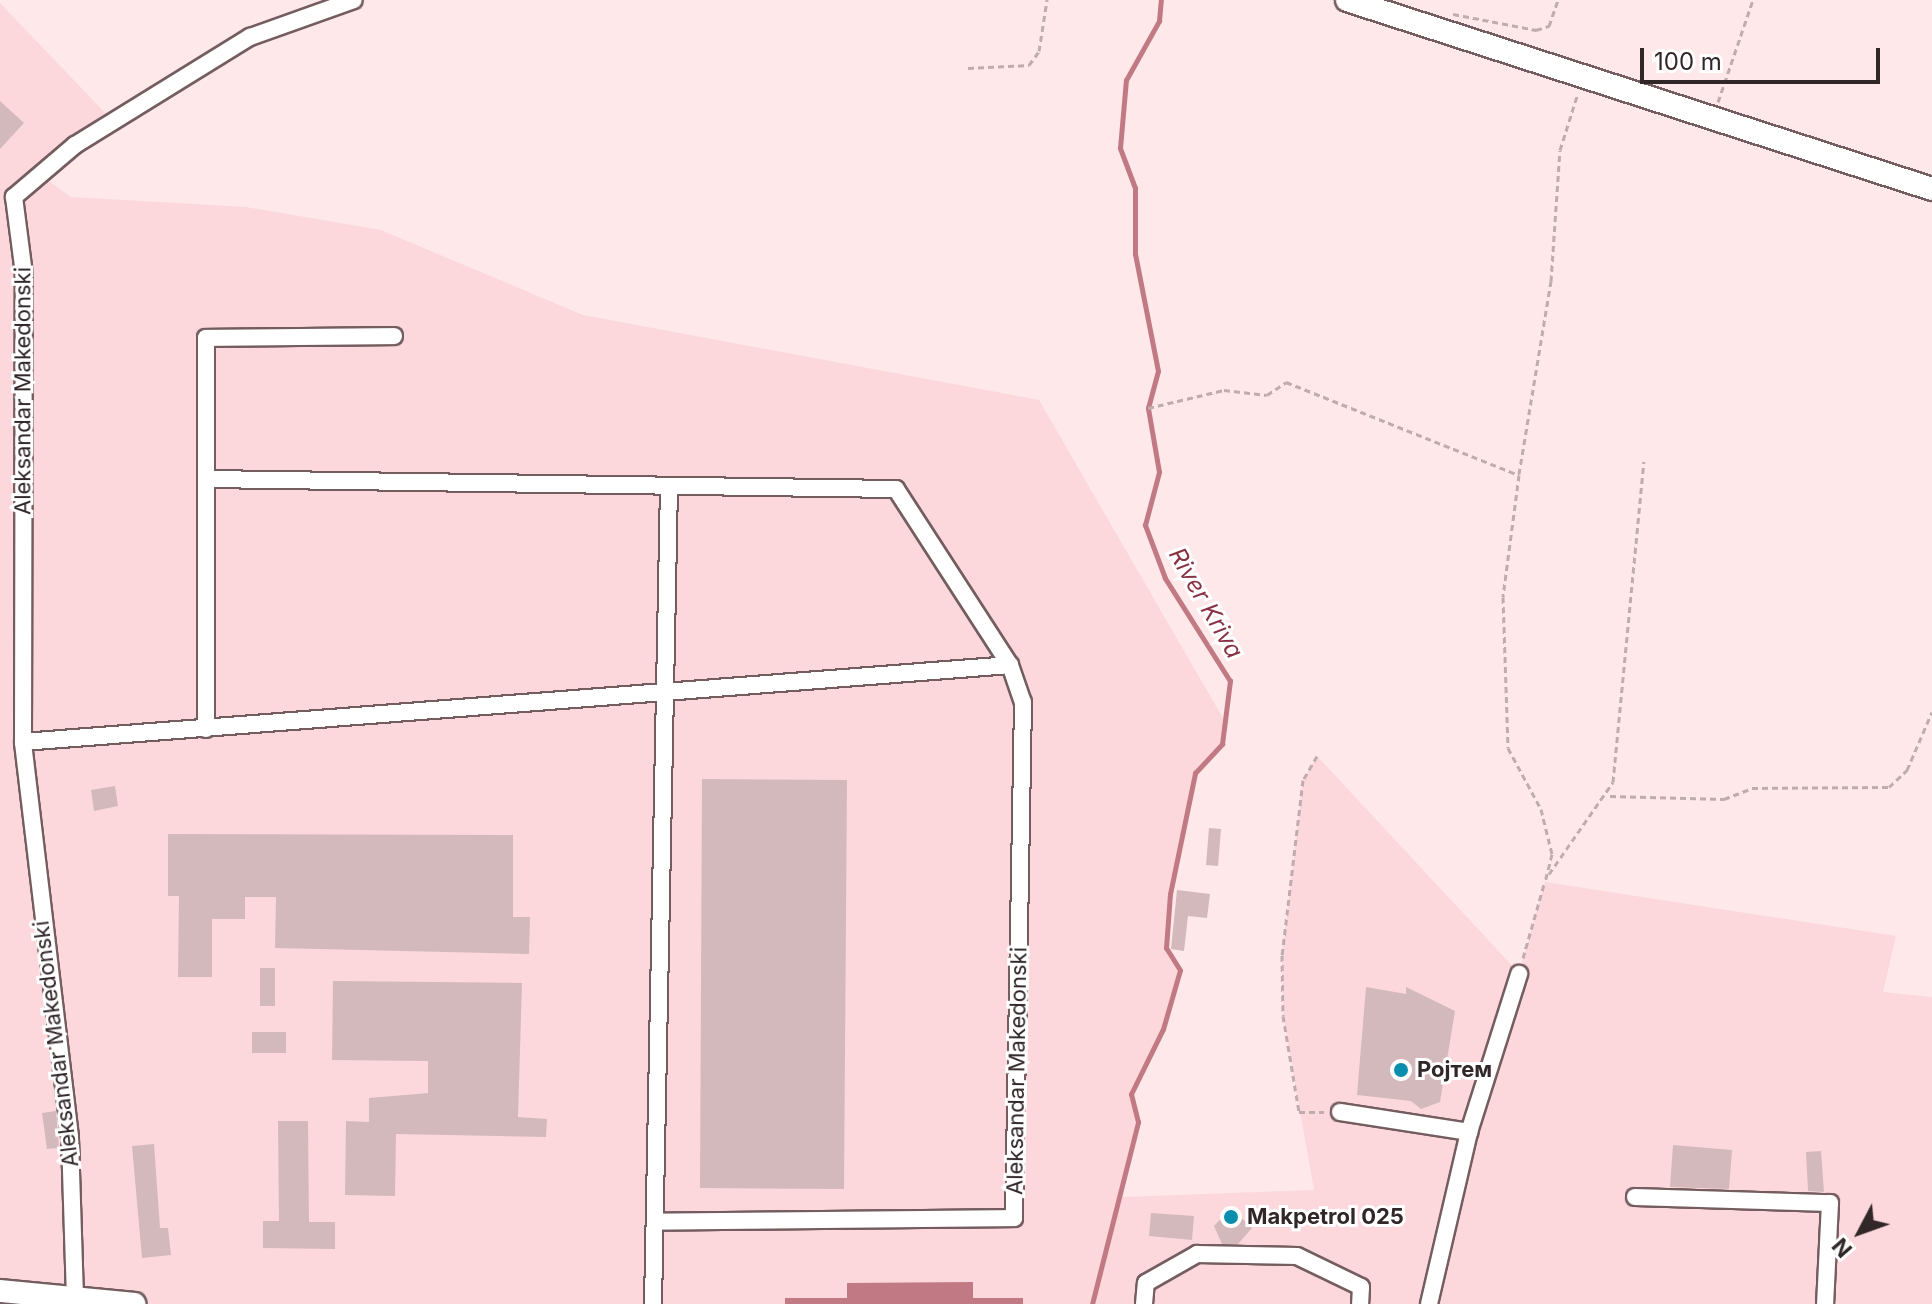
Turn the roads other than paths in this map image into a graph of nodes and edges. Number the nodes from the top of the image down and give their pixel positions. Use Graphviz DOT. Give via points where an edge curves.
graph roads {
  1 [pos="354,0"];
  2 [pos="1347,0"];
  3 [pos="1932,189"];
  4 [pos="394,336"];
  5 [pos="206,479"];
  6 [pos="669,486"];
  7 [pos="1010,665"];
  8 [pos="664,692"];
  9 [pos="206,729"];
  10 [pos="23,742"];
  11 [pos="1519,974"];
  12 [pos="1340,1112"];
  13 [pos="1469,1132"];
  14 [pos="1635,1197"];
  15 [pos="656,1222"];
  16 [pos="0,1291"];
  17 [pos="75,1298"];
  18 [pos="134,1304"];
  19 [pos="653,1304"];
  20 [pos="1144,1304"];
  21 [pos="1360,1304"];
  22 [pos="1429,1304"];
  23 [pos="1825,1304"];
  1 -- 10 [label="lane, Aleksandar Makedonski" via="250,37 75,145 14,197 24,274"];
  2 -- 3 [label="main road" via="1581,80"];
  4 -- 5 [label="lane" via="206,338"];
  5 -- 6 [label="lane, Aleksandar Makedonski"];
  5 -- 9 [label="lane"];
  6 -- 7 [label="lane, Aleksandar Makedonski" via="896,489"];
  6 -- 8 [label="lane"];
  7 -- 8 [label="lane"];
  7 -- 15 [label="lane, Aleksandar Makedonski" via="1023,702 1014,1218"];
  8 -- 9 [label="lane"];
  8 -- 15 [label="lane"];
  9 -- 10 [label="lane"];
  10 -- 17 [label="lane, Aleksandar Makedonski" via="70,1137"];
  11 -- 13 [label="lane"];
  12 -- 13 [label="lane"];
  13 -- 22 [label="lane"];
  14 -- 23 [label="lane" via="1830,1203"];
  15 -- 19 [label="lane"];
  16 -- 17 [label="main road"];
  17 -- 18 [label="main road"];
  20 -- 21 [label="lane" via="1146,1283 1197,1254 1297,1256 1361,1287"];
}
